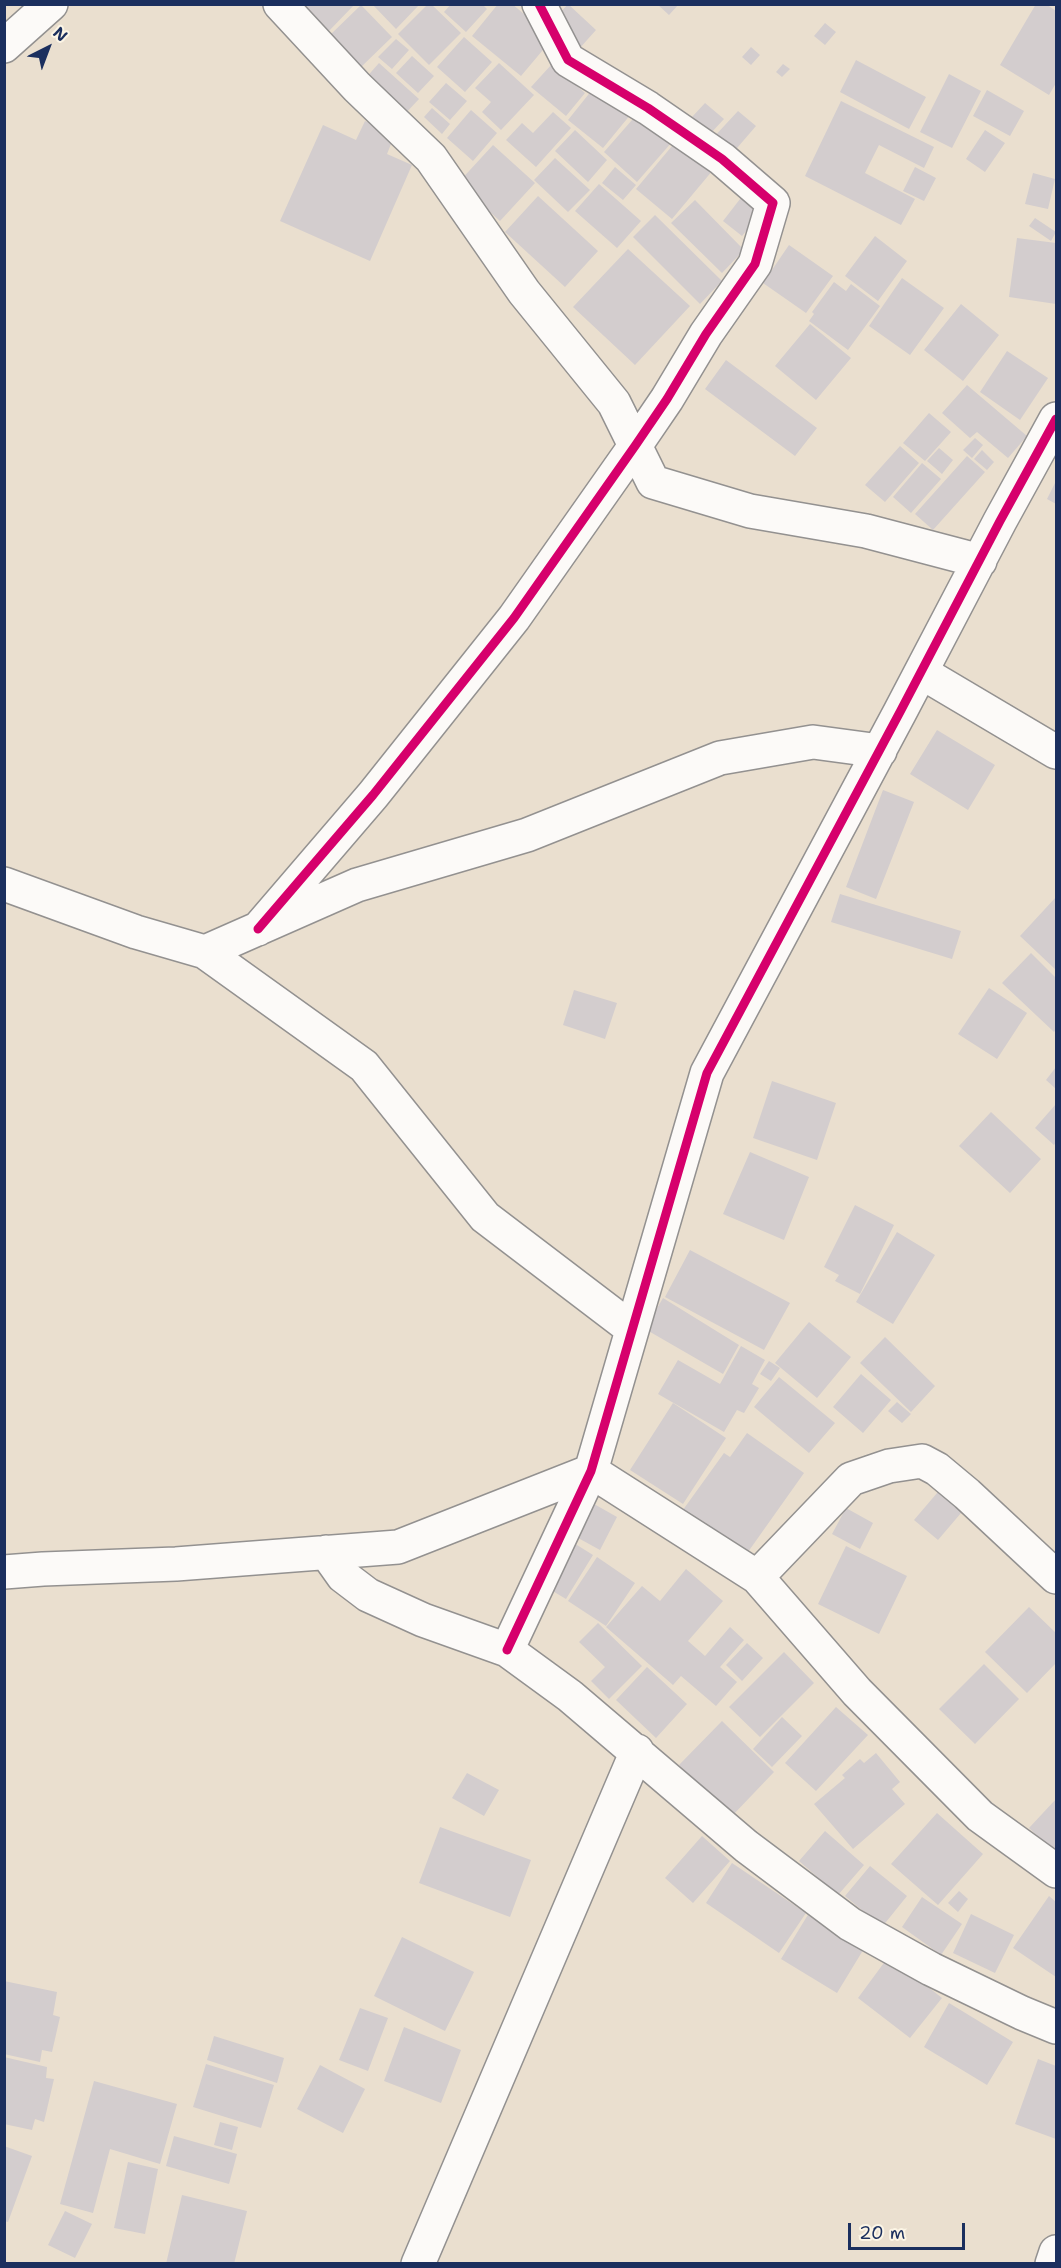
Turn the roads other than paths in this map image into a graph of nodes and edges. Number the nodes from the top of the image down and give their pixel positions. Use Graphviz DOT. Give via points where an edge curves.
graph roads {
  1 [pos="51,4"];
  2 [pos="280,4"];
  3 [pos="539,4"];
  4 [pos="4,46"];
  5 [pos="1056,419"];
  6 [pos="635,446"];
  7 [pos="980,561"];
  8 [pos="921,672"];
  9 [pos="880,751"];
  10 [pos="1056,752"];
  11 [pos="4,884"];
  12 [pos="258,929"];
  13 [pos="205,952"];
  14 [pos="632,1329"];
  15 [pos="591,1471"];
  16 [pos="326,1552"];
  17 [pos="4,1572"];
  18 [pos="757,1577"];
  19 [pos="1056,1577"];
  20 [pos="507,1650"];
  21 [pos="637,1751"];
  22 [pos="1056,1871"];
  23 [pos="1056,2027"];
  24 [pos="1056,2252"];
  25 [pos="418,2264"];
  26 [pos="1052,2264"];
  1 -- 4 [label="street"];
  2 -- 6 [label="street" via="357,87 431,158 524,292 614,403"];
  3 -- 6 [label="street" via="568,60 713,153 773,203 755,264"];
  5 -- 7 [label="street"];
  6 -- 7 [label="street" via="653,482 750,511 866,531"];
  6 -- 12 [label="street" via="506,627 373,795"];
  7 -- 8 [label="street"];
  8 -- 9 [label="street"];
  8 -- 10 [label="street"];
  9 -- 12 [label="street" via="813,742 720,758 527,835 357,885"];
  9 -- 14 [label="street" via="707,1073"];
  11 -- 13 [label="street" via="136,932"];
  12 -- 13 [label="street"];
  13 -- 14 [label="street" via="364,1066 485,1217"];
  14 -- 15 [label="street"];
  15 -- 16 [label="street" via="398,1547"];
  15 -- 18 [label="street"];
  15 -- 20 [label="street"];
  16 -- 17 [label="street"];
  16 -- 20 [label="street" via="343,1576 368,1595 423,1620"];
  18 -- 19 [label="street" via="851,1479 889,1466 922,1461 968,1494"];
  18 -- 22 [label="street" via="857,1692 980,1816"];
  20 -- 21 [label="street"];
  21 -- 23 [label="street" via="746,1846 850,1924 931,1969"];
  21 -- 25 [label="street"];
  24 -- 26 [label="street"];
}
